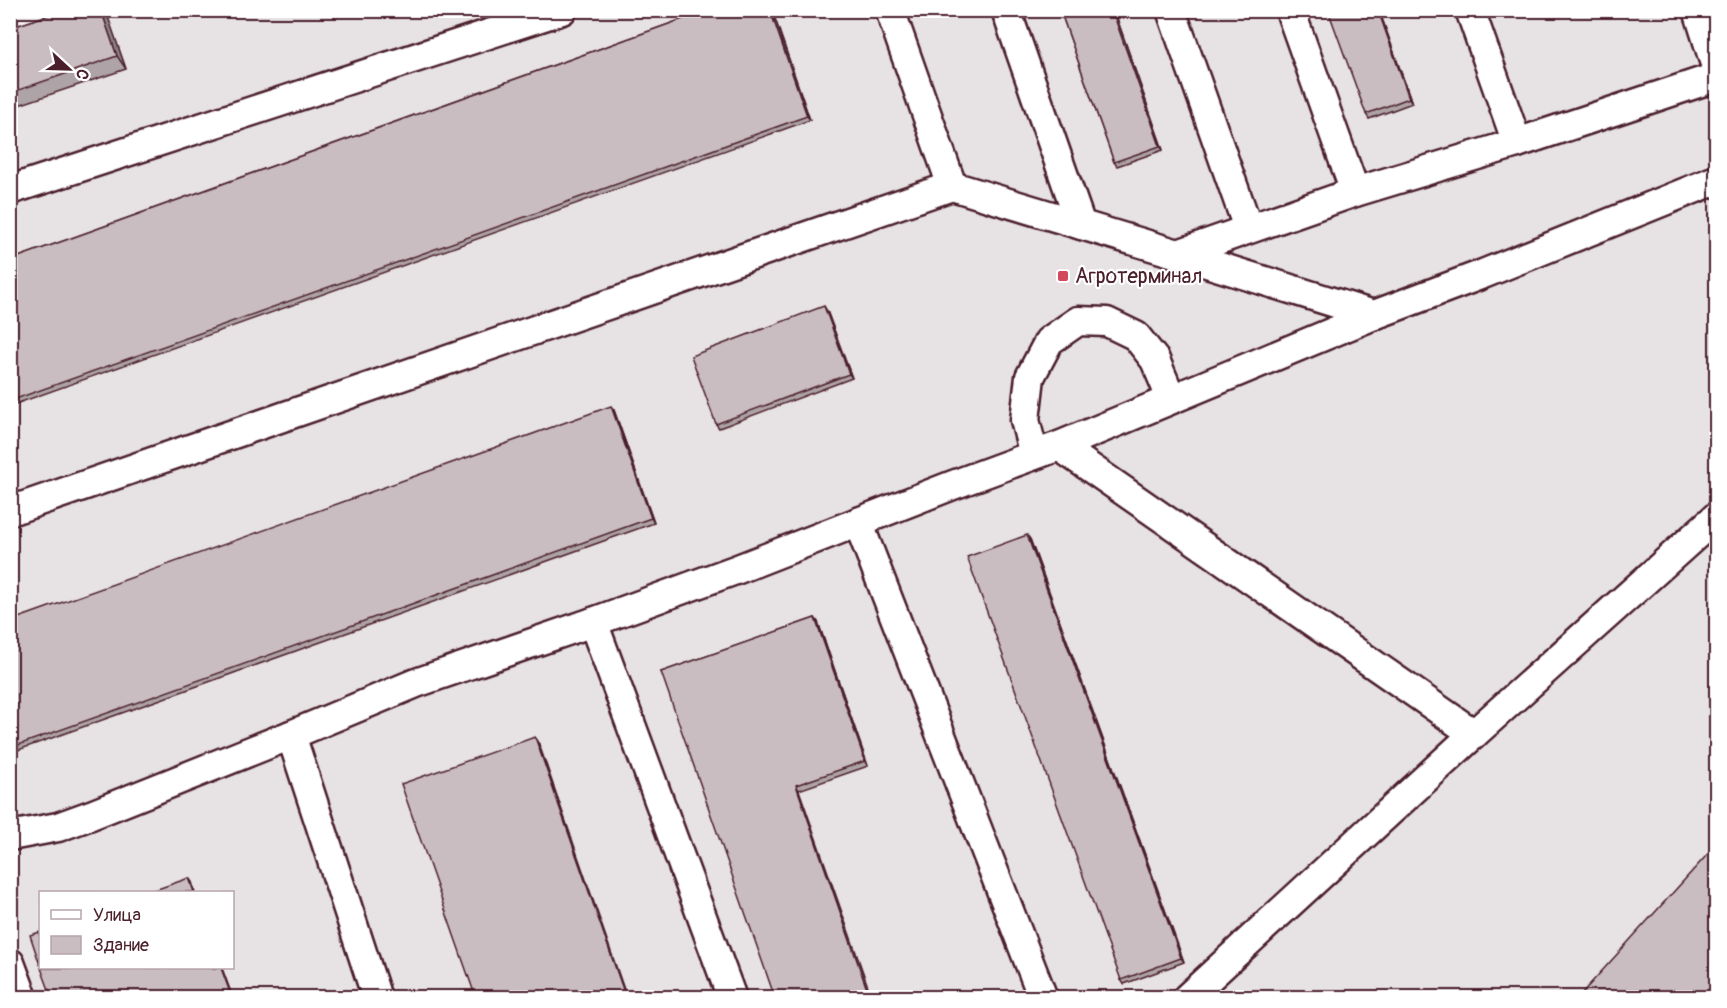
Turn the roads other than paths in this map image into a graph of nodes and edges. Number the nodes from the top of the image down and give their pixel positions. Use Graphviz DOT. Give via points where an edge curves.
graph roads {
  1 [pos="562,10"];
  2 [pos="890,10"];
  3 [pos="1005,10"];
  4 [pos="1171,10"];
  5 [pos="1290,10"];
  6 [pos="1470,10"];
  7 [pos="1698,10"];
  8 [pos="1716,67"];
  9 [pos="1716,77"];
  10 [pos="1517,143"];
  11 [pos="1716,180"];
  12 [pos="951,186"];
  13 [pos="10,190"];
  14 [pos="1355,192"];
  15 [pos="1081,225"];
  16 [pos="1248,228"];
  17 [pos="1178,254"];
  18 [pos="1374,315"];
  19 [pos="1171,398"];
  20 [pos="1047,451"];
  21 [pos="10,511"];
  22 [pos="1716,517"];
  23 [pos="858,522"];
  24 [pos="593,622"];
  25 [pos="1474,734"];
  26 [pos="291,735"];
  27 [pos="10,836"];
  28 [pos="10,963"];
  29 [pos="23,998"];
  30 [pos="377,998"];
  31 [pos="732,998"];
  32 [pos="1043,998"];
  33 [pos="1187,998"];
  1 -- 13 [label="lane"];
  2 -- 12 [label="lane"];
  3 -- 15 [label="lane"];
  4 -- 16 [label="lane"];
  5 -- 14 [label="lane"];
  6 -- 10 [label="lane"];
  7 -- 8 [label="lane"];
  9 -- 10 [label="lane"];
  10 -- 14 [label="lane"];
  11 -- 18 [label="lane"];
  12 -- 15 [label="lane"];
  12 -- 21 [label="lane"];
  14 -- 16 [label="lane"];
  15 -- 17 [label="lane"];
  16 -- 17 [label="lane"];
  17 -- 18 [label="lane"];
  18 -- 19 [label="lane"];
  19 -- 20 [label="lane"];
  19 -- 20 [label="lane" via="1155,360 1136,336 1107,322 1078,321 1049,341 1030,377 1024,420"];
  20 -- 23 [label="lane"];
  20 -- 25 [label="lane"];
  22 -- 25 [label="lane"];
  23 -- 24 [label="lane"];
  23 -- 32 [label="lane"];
  24 -- 26 [label="lane" via="416,683"];
  24 -- 31 [label="lane"];
  25 -- 33 [label="lane"];
  26 -- 27 [label="lane" via="58,827"];
  26 -- 30 [label="lane"];
  28 -- 29 [label="lane"];
}
